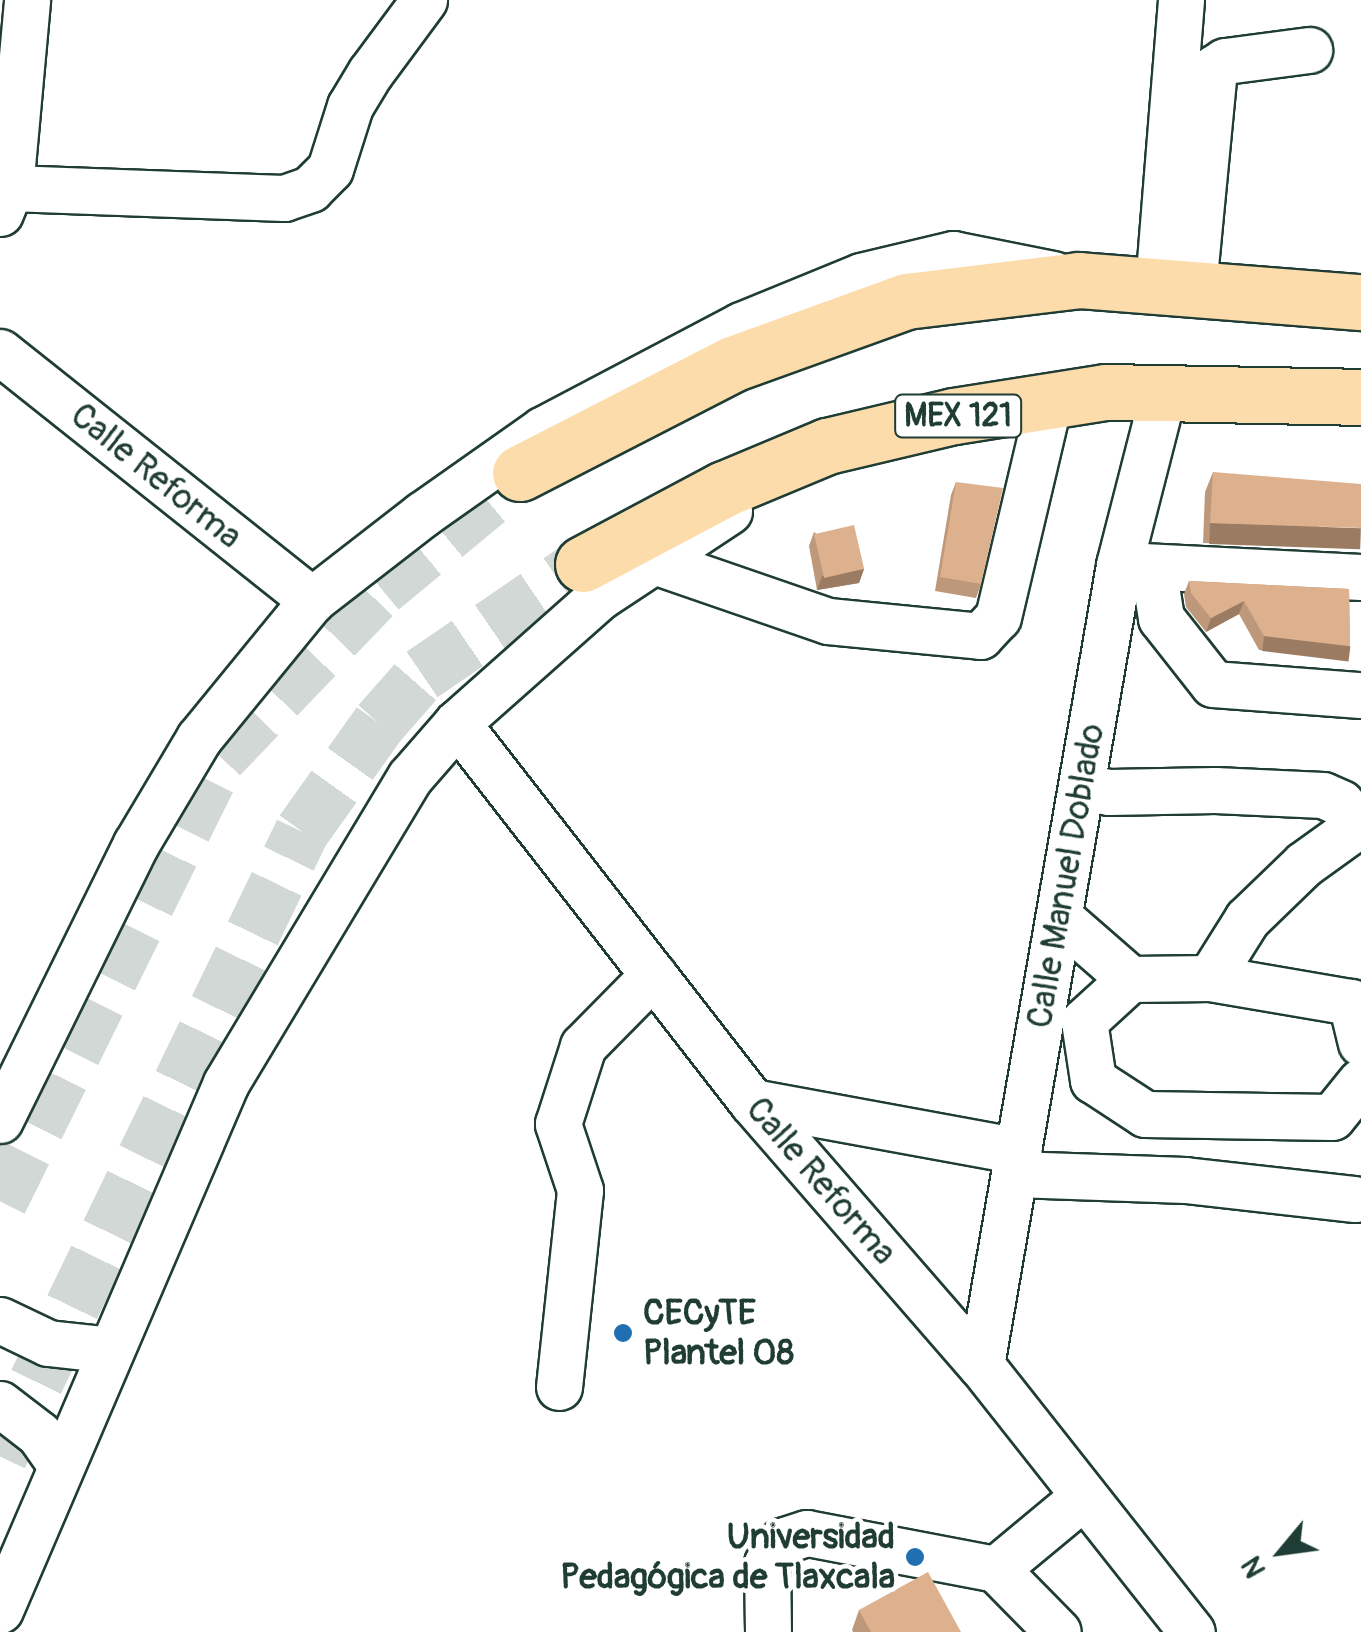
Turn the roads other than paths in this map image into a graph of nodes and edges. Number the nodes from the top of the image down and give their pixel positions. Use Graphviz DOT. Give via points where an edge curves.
graph roads {
  1 [pos="26,0"];
  2 [pos="424,0"];
  3 [pos="1182,0"];
  4 [pos="1309,50"];
  5 [pos="5,200"];
  6 [pos="1079,280"];
  7 [pos="1176,287"];
  8 [pos="1361,302"];
  9 [pos="0,352"];
  10 [pos="1164,390"];
  11 [pos="1361,397"];
  12 [pos="1050,401"];
  13 [pos="520,473"];
  14 [pos="643,549"];
  15 [pos="584,564"];
  16 [pos="1136,566"];
  17 [pos="1361,577"];
  18 [pos="312,600"];
  19 [pos="1361,695"];
  20 [pos="457,723"];
  21 [pos="1081,787"];
  22 [pos="1351,813"];
  23 [pos="1059,917"];
  24 [pos="653,975"];
  25 [pos="1210,978"];
  26 [pos="1130,979"];
  27 [pos="1361,1043"];
  28 [pos="1361,1081"];
  29 [pos="752,1102"];
  30 [pos="0,1120"];
  31 [pos="1017,1162"];
  32 [pos="1356,1199"];
  33 [pos="0,1320"];
  34 [pos="111,1350"];
  35 [pos="981,1365"];
  36 [pos="559,1386"];
  37 [pos="0,1404"];
  38 [pos="60,1464"];
  39 [pos="1084,1496"];
  40 [pos="996,1569"];
  41 [pos="0,1610"];
  42 [pos="768,1632"];
  43 [pos="1058,1632"];
  44 [pos="1192,1632"];
  1 -- 5 [label="street"];
  2 -- 5 [label="street" via="350,106 330,169 310,189 284,198"];
  3 -- 7 [label="street"];
  4 -- 7 [label="street" via="1214,68"];
  6 -- 7 [label="main road"];
  6 -- 13 [label="main road" via="906,301 732,364"];
  6 -- 18 [label="street" via="953,254 861,276 740,324 542,430"];
  7 -- 8 [label="main road"];
  9 -- 18 [label="street, Calle Reforma"];
  10 -- 11 [label="main road, MEX 121"];
  10 -- 12 [label="main road, MEX 121"];
  10 -- 16 [label="street, Calle Manuel Doblado"];
  12 -- 14 [label="main road, MEX 121" via="827,446 724,489"];
  12 -- 14 [label="street" via="998,617 980,636 828,621"];
  14 -- 15 [label="main road, MEX 121"];
  14 -- 20 [label="street"];
  16 -- 17 [label="street"];
  16 -- 19 [label="street" via="1162,618 1213,684"];
  16 -- 21 [label="street, Calle Manuel Doblado"];
  18 -- 30 [label="street" via="199,738 136,844"];
  20 -- 24 [label="street, Calle Reforma"];
  20 -- 34 [label="street" via="410,777 226,1083"];
  21 -- 22 [label="street" via="1323,795"];
  21 -- 23 [label="street, Calle Manuel Doblado"];
  22 -- 25 [label="street" via="1247,919"];
  23 -- 26 [label="street"];
  23 -- 31 [label="street, Calle Manuel Doblado"];
  24 -- 29 [label="street, Calle Reforma"];
  24 -- 36 [label="street" via="582,1046 558,1124 580,1190"];
  25 -- 26 [label="street"];
  25 -- 27 [label="street" via="1351,1002"];
  26 -- 28 [label="street" via="1084,1021 1094,1080 1146,1114 1332,1118"];
  29 -- 31 [label="street"];
  29 -- 35 [label="street, Calle Reforma"];
  31 -- 32 [label="street"];
  31 -- 35 [label="street, Calle Manuel Doblado"];
  33 -- 34 [label="street" via="48,1343"];
  34 -- 38 [label="street"];
  35 -- 39 [label="street, Calle Reforma"];
  37 -- 38 [label="street" via="40,1434"];
  38 -- 41 [label="street"];
  39 -- 40 [label="street"];
  39 -- 44 [label="street, Calle Reforma"];
  40 -- 42 [label="street" via="807,1534 782,1542 767,1563"];
  40 -- 43 [label="street"];
}
